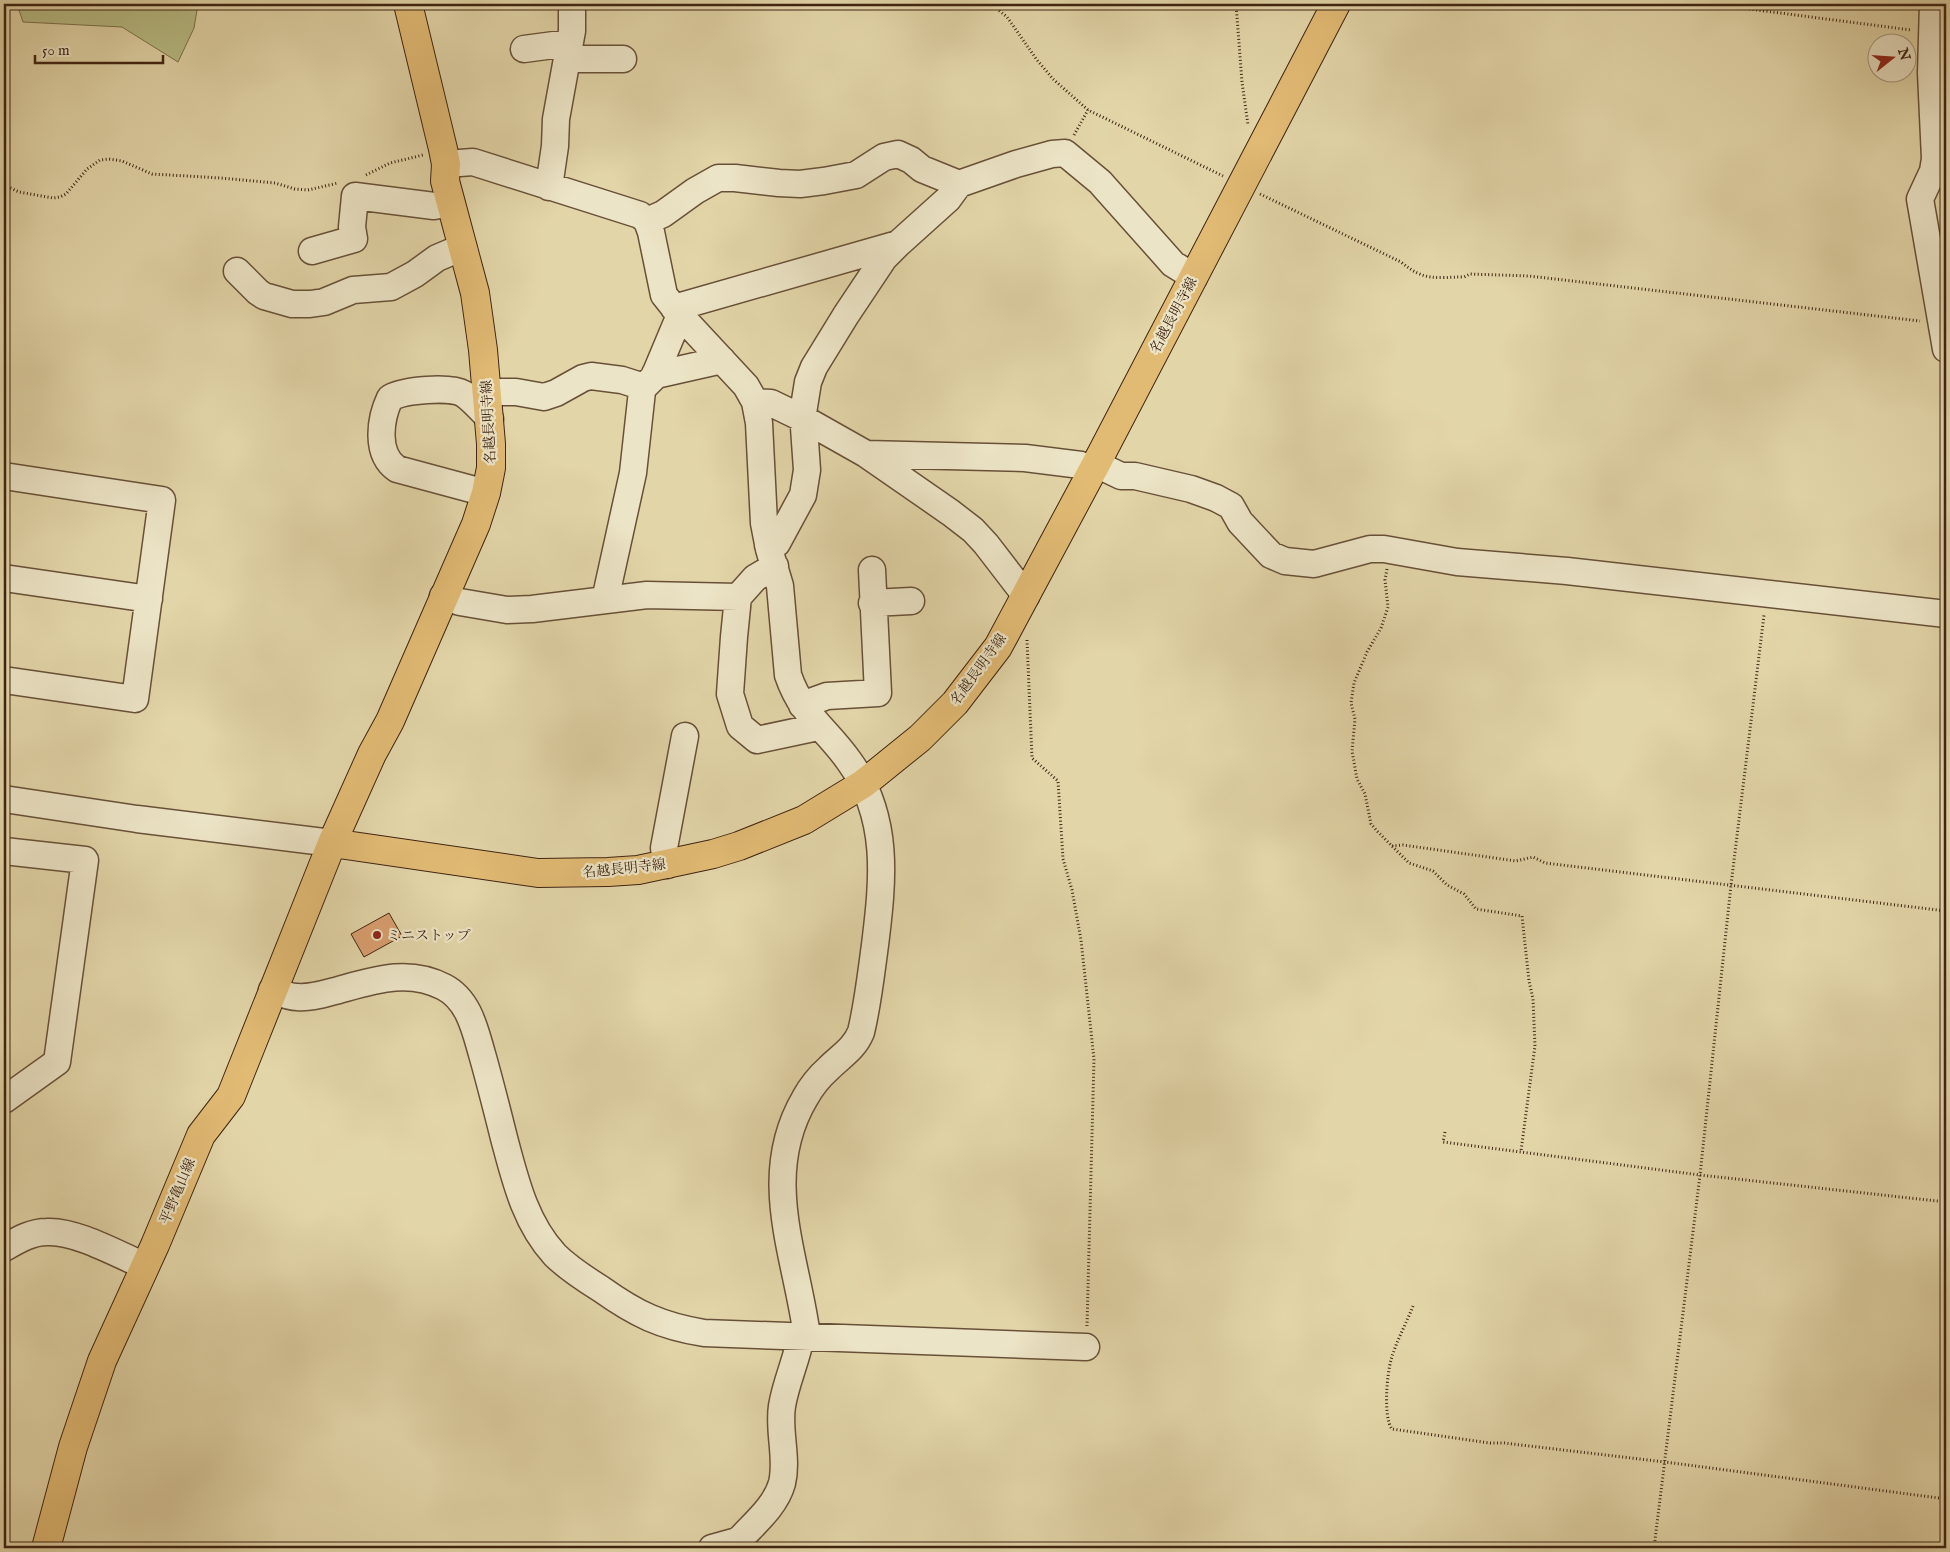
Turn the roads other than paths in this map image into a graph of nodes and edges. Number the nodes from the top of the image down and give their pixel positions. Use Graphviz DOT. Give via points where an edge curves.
graph roads {
  1 [pos="408,4"];
  2 [pos="572,4"];
  3 [pos="1336,4"];
  4 [pos="1933,4"];
  5 [pos="524,50"];
  6 [pos="568,51"];
  7 [pos="623,59"];
  8 [pos="444,156"];
  9 [pos="958,184"];
  10 [pos="549,187"];
  11 [pos="451,203"];
  12 [pos="647,221"];
  13 [pos="898,244"];
  14 [pos="462,247"];
  15 [pos="312,251"];
  16 [pos="237,271"];
  17 [pos="1194,277"];
  18 [pos="677,312"];
  19 [pos="1946,349"];
  20 [pos="722,360"];
  21 [pos="649,380"];
  22 [pos="487,392"];
  23 [pos="755,402"];
  24 [pos="804,419"];
  25 [pos="490,420"];
  26 [pos="866,454"];
  27 [pos="1094,467"];
  28 [pos="4,476"];
  29 [pos="486,493"];
  30 [pos="771,555"];
  31 [pos="872,570"];
  32 [pos="4,578"];
  33 [pos="444,596"];
  34 [pos="1026,596"];
  35 [pos="738,597"];
  36 [pos="149,599"];
  37 [pos="605,600"];
  38 [pos="911,601"];
  39 [pos="872,603"];
  40 [pos="1946,614"];
  41 [pos="4,680"];
  42 [pos="802,705"];
  43 [pos="818,727"];
  44 [pos="685,736"];
  45 [pos="863,784"];
  46 [pos="4,799"];
  47 [pos="332,843"];
  48 [pos="4,851"];
  49 [pos="667,865"];
  50 [pos="272,990"];
  51 [pos="4,1100"];
  52 [pos="4,1248"];
  53 [pos="145,1266"];
  54 [pos="804,1336"];
  55 [pos="1086,1347"];
  56 [pos="46,1548"];
  57 [pos="712,1548"];
  1 -- 8 [label="main road, 名越長明寺線"];
  2 -- 6 [label="street"];
  3 -- 17 [label="main road, 名越長明寺線"];
  4 -- 19 [label="street" via="1935,159 1920,199"];
  5 -- 6 [label="street"];
  6 -- 7 [label="street"];
  6 -- 10 [label="street"];
  8 -- 10 [label="street"];
  8 -- 11 [label="main road, 名越長明寺線" via="445,181"];
  9 -- 12 [label="street" via="922,169 898,154 884,157 856,175 824,181 779,183 718,178"];
  9 -- 13 [label="street" via="948,200"];
  9 -- 17 [label="street" via="1016,164 1065,153 1100,182 1173,264"];
  10 -- 12 [label="street" via="633,212"];
  11 -- 14 [label="main road, 名越長明寺線"];
  11 -- 15 [label="street" via="434,206 348,189 354,239"];
  12 -- 18 [label="street" via="664,295"];
  13 -- 18 [label="street"];
  13 -- 24 [label="street" via="884,258 817,361 808,382"];
  14 -- 16 [label="street" via="437,258 391,287 353,290 310,304 292,304 264,296"];
  14 -- 22 [label="main road, 名越長明寺線" via="475,293"];
  17 -- 27 [label="main road, 名越長明寺線"];
  18 -- 20 [label="street"];
  18 -- 21 [label="street"];
  20 -- 21 [label="street" via="660,374"];
  20 -- 23 [label="street" via="746,386"];
  21 -- 22 [label="street" via="591,376 544,397 516,392"];
  21 -- 37 [label="street" via="632,480"];
  22 -- 25 [label="main road, 名越長明寺線"];
  23 -- 24 [label="street" via="771,403"];
  23 -- 30 [label="street" via="764,523"];
  24 -- 26 [label="street"];
  24 -- 30 [label="street" via="808,470 803,495"];
  25 -- 29 [label="main road, 名越長明寺線" via="491,468"];
  25 -- 29 [label="street" via="460,392 436,390 400,394 390,398 382,432 386,459 397,469"];
  26 -- 27 [label="street" via="1025,458"];
  26 -- 34 [label="street" via="973,530"];
  27 -- 34 [label="main road, 名越長明寺線"];
  27 -- 40 [label="street" via="1121,476 1135,476 1191,489 1216,498 1231,506 1240,522 1272,555 1285,561 1314,564 1370,549 1393,550 1457,562 1567,571"];
  28 -- 36 [label="street" via="162,500"];
  29 -- 33 [label="main road, 名越長明寺線"];
  30 -- 35 [label="street"];
  30 -- 42 [label="street" via="780,586 788,675"];
  31 -- 39 [label="street"];
  32 -- 36 [label="street"];
  33 -- 37 [label="street" via="507,610"];
  33 -- 47 [label="main road, 名越長明寺線"];
  34 -- 45 [label="main road, 名越長明寺線" via="998,647 955,703 920,738"];
  35 -- 37 [label="street" via="647,595"];
  35 -- 43 [label="street" via="730,694 740,726 757,740"];
  36 -- 41 [label="street" via="135,699"];
  38 -- 39 [label="street"];
  39 -- 42 [label="street" via="878,693 827,696"];
  42 -- 43 [label="street"];
  43 -- 45 [label="street" via="850,761"];
  44 -- 49 [label="street" via="664,848"];
  45 -- 49 [label="main road, 名越長明寺線" via="804,820 778,831 722,852"];
  45 -- 54 [label="street" via="876,819 881,850 878,918 864,1019 857,1042 828,1068 805,1097 794,1118 783,1171 785,1226 803,1309"];
  46 -- 47 [label="street"];
  47 -- 49 [label="main road, 名越長明寺線" via="538,873 608,872"];
  47 -- 50 [label="main road, 平野亀山線"];
  48 -- 51 [label="street" via="85,860 57,1062"];
  50 -- 53 [label="main road, 平野亀山線" via="231,1096 201,1135"];
  50 -- 54 [label="street" via="296,997 313,996 400,976 416,977 446,988 457,996 473,1024 515,1180 529,1216 556,1255 633,1311 653,1321 704,1333"];
  52 -- 53 [label="street" via="26,1236 48,1232 76,1236"];
  53 -- 56 [label="main road, 平野亀山線" via="102,1360 73,1447"];
  54 -- 55 [label="street"];
  54 -- 57 [label="street" via="782,1406 781,1486 768,1509 741,1538"];
}
